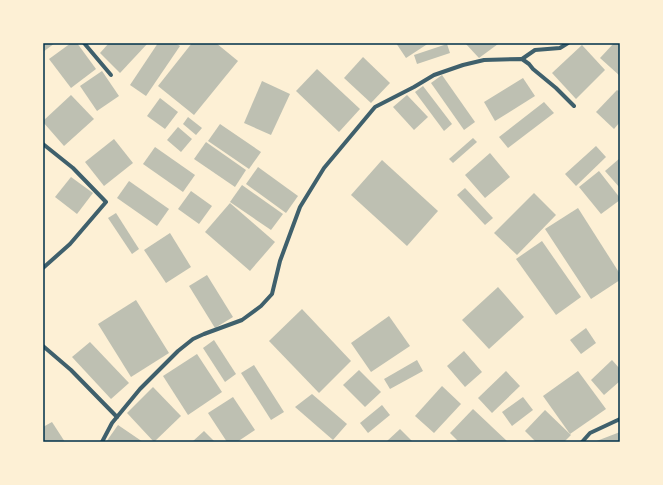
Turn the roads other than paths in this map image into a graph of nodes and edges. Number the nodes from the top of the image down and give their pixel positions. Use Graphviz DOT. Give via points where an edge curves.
graph roads {
  1 [pos="84,43"];
  2 [pos="568,43"];
  3 [pos="522,59"];
  4 [pos="111,74"];
  5 [pos="574,106"];
  6 [pos="43,144"];
  7 [pos="43,268"];
  8 [pos="43,346"];
  9 [pos="117,417"];
  10 [pos="620,419"];
  11 [pos="102,442"];
  12 [pos="582,442"];
  1 -- 4 [label="street"];
  2 -- 3 [label="street" via="560,48 535,50"];
  3 -- 5 [label="street"];
  3 -- 9 [label="street" via="484,60 448,70 375,107 324,168 300,207 280,261 272,294 242,320 193,339 140,389"];
  6 -- 7 [label="street" via="73,168 106,202 70,244"];
  8 -- 9 [label="street"];
  9 -- 11 [label="street"];
  10 -- 12 [label="street" via="590,433"];
}
